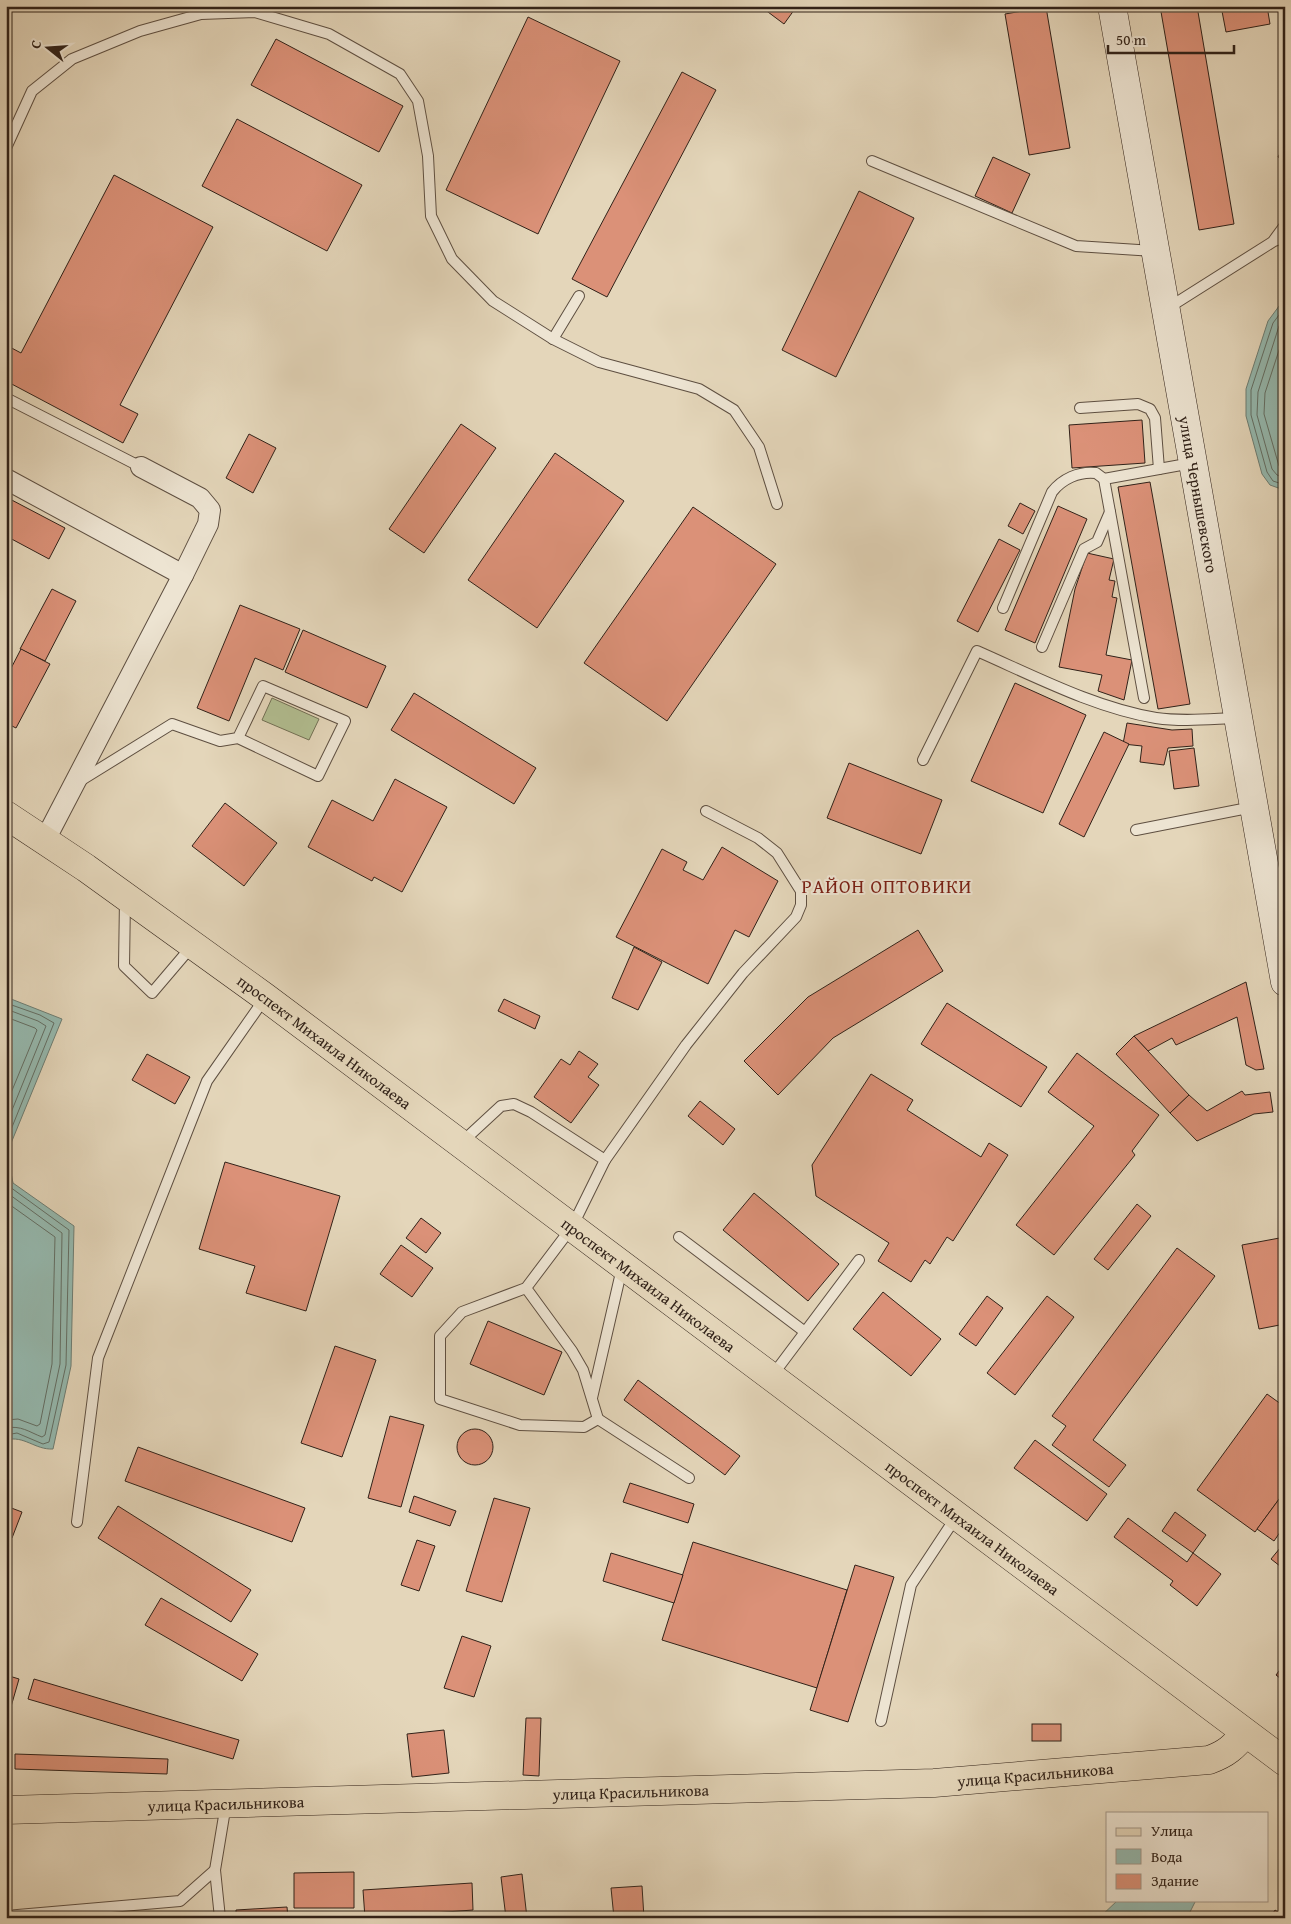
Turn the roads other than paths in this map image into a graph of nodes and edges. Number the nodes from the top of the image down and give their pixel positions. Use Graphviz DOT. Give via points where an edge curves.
graph roads {
  1 [pos="1112,6"];
  2 [pos="6,148"];
  3 [pos="872,160"];
  4 [pos="1285,225"];
  5 [pos="1285,237"];
  6 [pos="1274,241"];
  7 [pos="1155,250"];
  8 [pos="579,296"];
  9 [pos="1166,309"];
  10 [pos="553,339"];
  11 [pos="6,398"];
  12 [pos="1080,408"];
  13 [pos="1193,463"];
  14 [pos="141,467"];
  15 [pos="1159,469"];
  16 [pos="6,479"];
  17 [pos="1104,479"];
  18 [pos="777,504"];
  19 [pos="1110,512"];
  20 [pos="183,576"];
  21 [pos="1003,608"];
  22 [pos="1042,647"];
  23 [pos="1144,698"];
  24 [pos="1238,718"];
  25 [pos="238,738"];
  26 [pos="922,760"];
  27 [pos="75,784"];
  28 [pos="1254,807"];
  29 [pos="706,811"];
  30 [pos="6,815"];
  31 [pos="1136,830"];
  32 [pos="45,840"];
  33 [pos="125,896"];
  34 [pos="1280,923"];
  35 [pos="194,944"];
  36 [pos="1285,982"];
  37 [pos="265,997"];
  38 [pos="460,1143"];
  39 [pos="605,1160"];
  40 [pos="572,1227"];
  41 [pos="679,1237"];
  42 [pos="859,1260"];
  43 [pos="622,1265"];
  44 [pos="526,1288"];
  45 [pos="805,1332"];
  46 [pos="772,1377"];
  47 [pos="592,1399"];
  48 [pos="598,1419"];
  49 [pos="689,1478"];
  50 [pos="956,1516"];
  51 [pos="77,1522"];
  52 [pos="881,1721"];
  53 [pos="1245,1733"];
  54 [pos="1285,1762"];
  55 [pos="226,1803"];
  56 [pos="6,1810"];
  57 [pos="215,1870"];
  58 [pos="6,1916"];
  59 [pos="220,1918"];
  1 -- 7 [label="main road, улица Чернышевского"];
  2 -- 10 [label="lane" via="32,91 72,59 140,31 201,14 255,12 328,34 400,74 418,101 428,156 431,216 452,259 493,302"];
  3 -- 7 [label="lane" via="1076,246"];
  4 -- 6 [label="lane"];
  5 -- 6 [label="lane"];
  6 -- 9 [label="lane"];
  7 -- 9 [label="main road, улица Чернышевского"];
  8 -- 10 [label="lane"];
  9 -- 13 [label="main road, улица Чернышевского"];
  10 -- 18 [label="lane" via="599,362 699,389 734,410 760,447"];
  11 -- 14 [label="lane"];
  12 -- 15 [label="lane" via="1138,404 1150,408 1155,418"];
  13 -- 15 [label="lane"];
  13 -- 24 [label="main road, улица Чернышевского"];
  14 -- 20 [label="street" via="200,498 210,510 208,524"];
  15 -- 17 [label="lane"];
  16 -- 20 [label="street"];
  17 -- 19 [label="lane"];
  17 -- 21 [label="lane" via="1091,472 1077,475 1063,481 1052,492"];
  19 -- 22 [label="lane" via="1097,542 1084,549"];
  19 -- 23 [label="lane"];
  20 -- 27 [label="street"];
  24 -- 26 [label="lane" via="1188,721 1129,712 1096,702 977,651"];
  24 -- 28 [label="main road, улица Чернышевского"];
  25 -- 25 [label="lane" via="263,686 345,721 318,776"];
  25 -- 27 [label="lane" via="220,741 172,724"];
  27 -- 32 [label="street"];
  28 -- 31 [label="lane"];
  28 -- 34 [label="main road, улица Чернышевского"];
  29 -- 39 [label="lane" via="758,838 777,853 801,891 801,905 796,917 743,973 686,1045"];
  30 -- 32 [label="main road, проспект Михаила Николаева"];
  32 -- 33 [label="main road, проспект Михаила Николаева"];
  33 -- 35 [label="main road, проспект Михаила Николаева"];
  33 -- 35 [label="lane" via="124,966 152,993"];
  34 -- 36 [label="main road, улица Чернышевского"];
  35 -- 37 [label="main road, проспект Михаила Николаева"];
  37 -- 38 [label="main road, проспект Михаила Николаева"];
  37 -- 51 [label="lane" via="207,1080 98,1358"];
  38 -- 39 [label="lane" via="501,1106 514,1104"];
  38 -- 40 [label="main road, проспект Михаила Николаева"];
  39 -- 40 [label="lane"];
  40 -- 43 [label="main road, проспект Михаила Николаева"];
  40 -- 44 [label="lane"];
  41 -- 45 [label="lane"];
  42 -- 45 [label="lane"];
  43 -- 46 [label="main road, проспект Михаила Николаева"];
  43 -- 47 [label="lane"];
  44 -- 47 [label="lane" via="580,1363"];
  44 -- 48 [label="lane" via="462,1312 440,1336 440,1399 520,1425 584,1427"];
  45 -- 46 [label="lane"];
  46 -- 50 [label="main road, проспект Михаила Николаева"];
  47 -- 48 [label="lane"];
  48 -- 49 [label="lane"];
  50 -- 52 [label="lane" via="911,1585"];
  50 -- 53 [label="main road, проспект Михаила Николаева"];
  53 -- 54 [label="main road, проспект Михаила Николаева"];
  53 -- 55 [label="main road, улица Красильникова" via="1224,1755 1209,1760 934,1783"];
  55 -- 56 [label="main road, улица Красильникова"];
  55 -- 57 [label="lane"];
  57 -- 58 [label="lane" via="180,1902"];
  57 -- 59 [label="lane"];
}
